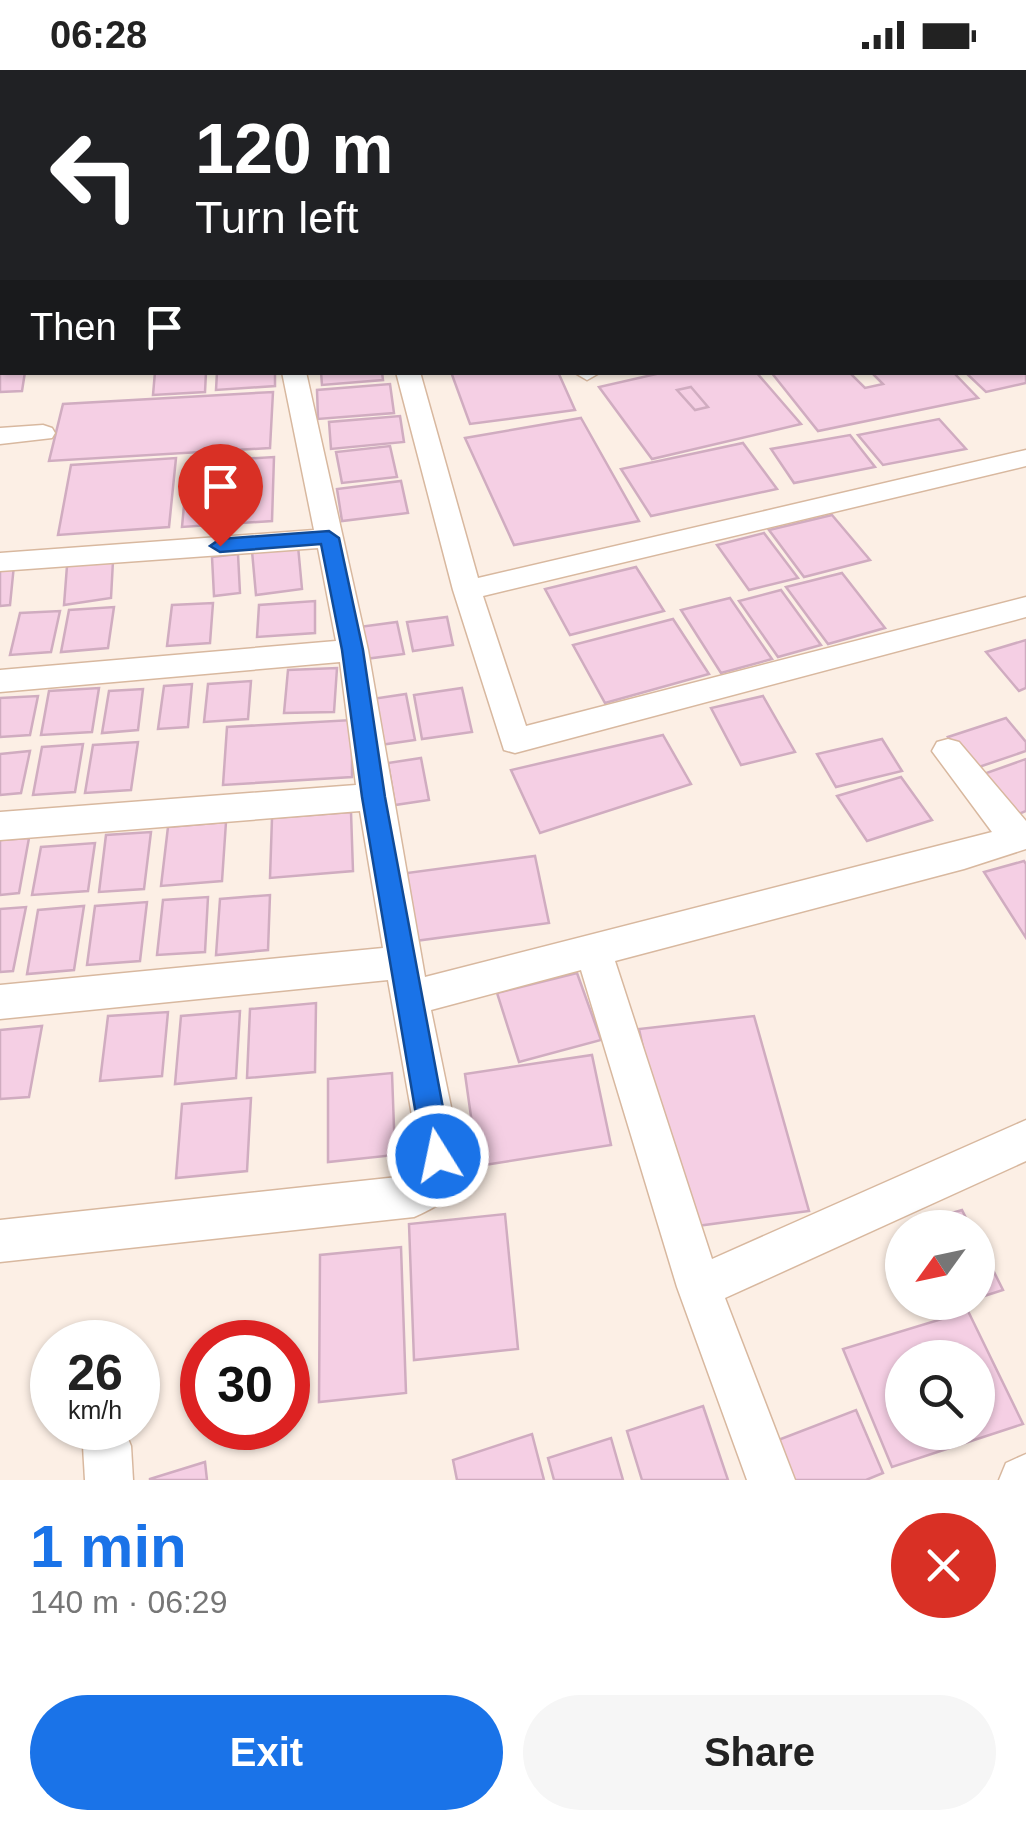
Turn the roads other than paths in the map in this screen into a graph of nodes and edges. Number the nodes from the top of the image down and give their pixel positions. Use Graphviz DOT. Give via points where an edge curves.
graph roads {
  1 [pos="295,375"];
  2 [pos="409,375"];
  3 [pos="43,432"];
  4 [pos="0,436"];
  5 [pos="1026,458"];
  6 [pos="329,538"];
  7 [pos="0,562"];
  8 [pos="467,590"];
  9 [pos="1026,607"];
  10 [pos="352,650"];
  11 [pos="0,681"];
  12 [pos="948,750"];
  13 [pos="374,797"];
  14 [pos="0,826"];
  15 [pos="1021,837"];
  16 [pos="594,951"];
  17 [pos="406,980"];
  18 [pos="0,1002"];
  19 [pos="1026,1140"];
  20 [pos="0,1241"];
  21 [pos="698,1286"];
  22 [pos="771,1480"];
  1 -- 6 [label="street"];
  2 -- 8 [label="street"];
  3 -- 4 [label="street"];
  5 -- 8 [label="street"];
  6 -- 7 [label="street"];
  6 -- 10 [label="street"];
  8 -- 9 [label="street" via="514,741"];
  10 -- 11 [label="street"];
  10 -- 13 [label="street"];
  12 -- 15 [label="street"];
  13 -- 14 [label="street"];
  13 -- 17 [label="street"];
  15 -- 16 [label="street"];
  16 -- 17 [label="street"];
  16 -- 21 [label="street"];
  17 -- 18 [label="street"];
  17 -- 20 [label="street" via="444,1175 414,1196"];
  19 -- 21 [label="street"];
  21 -- 22 [label="street"];
}
